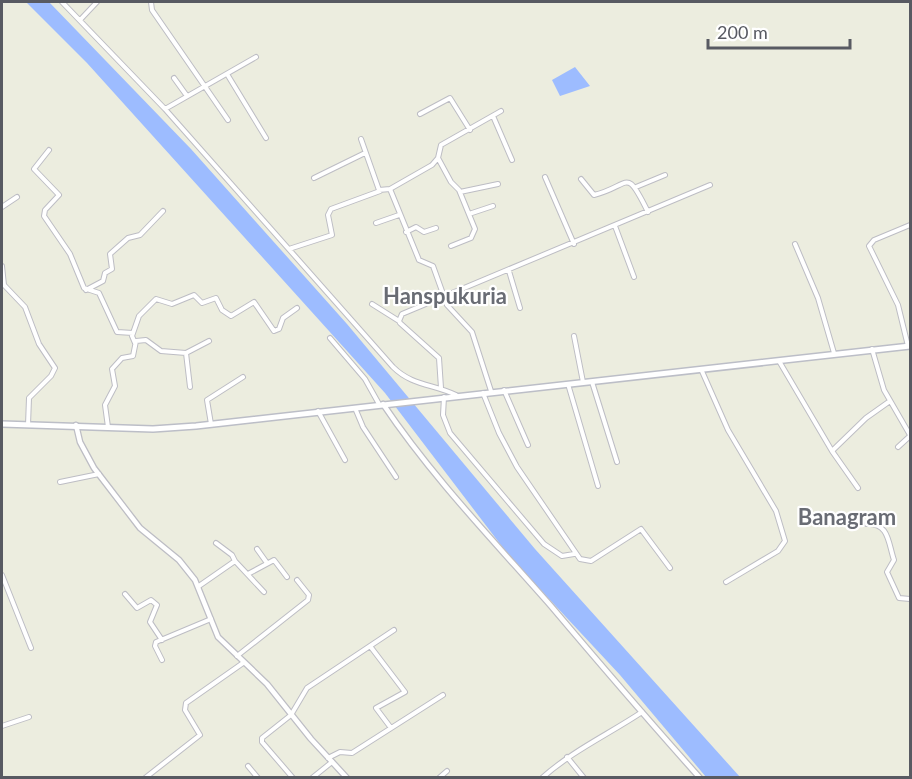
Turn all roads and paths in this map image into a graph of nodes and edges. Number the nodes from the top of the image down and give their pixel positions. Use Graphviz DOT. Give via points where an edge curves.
graph roads {
  1 [pos="62,2"];
  2 [pos="97,2"];
  3 [pos="151,2"];
  4 [pos="80,20"];
  5 [pos="256,57"];
  6 [pos="227,74"];
  7 [pos="174,78"];
  8 [pos="207,85"];
  9 [pos="187,96"];
  10 [pos="165,109"];
  11 [pos="501,111"];
  12 [pos="420,114"];
  13 [pos="493,116"];
  14 [pos="228,120"];
  15 [pos="470,130"];
  16 [pos="266,138"];
  17 [pos="361,140"];
  18 [pos="49,150"];
  19 [pos="365,153"];
  20 [pos="438,158"];
  21 [pos="512,160"];
  22 [pos="665,175"];
  23 [pos="546,177"];
  24 [pos="314,178"];
  25 [pos="581,179"];
  26 [pos="498,184"];
  27 [pos="710,185"];
  28 [pos="636,187"];
  29 [pos="390,189"];
  30 [pos="380,191"];
  31 [pos="460,192"];
  32 [pos="17,197"];
  33 [pos="493,206"];
  34 [pos="2,207"];
  35 [pos="163,211"];
  36 [pos="648,212"];
  37 [pos="399,214"];
  38 [pos="469,214"];
  39 [pos="376,223"];
  40 [pos="910,225"];
  41 [pos="615,226"];
  42 [pos="436,228"];
  43 [pos="406,232"];
  44 [pos="574,244"];
  45 [pos="795,244"];
  46 [pos="451,246"];
  47 [pos="289,249"];
  48 [pos="2,266"];
  49 [pos="509,271"];
  50 [pos="634,277"];
  51 [pos="86,290"];
  52 [pos="444,297"];
  53 [pos="372,304"];
  54 [pos="297,308"];
  55 [pos="520,308"];
  56 [pos="399,321"];
  57 [pos="133,333"];
  58 [pos="574,336"];
  59 [pos="330,338"];
  60 [pos="209,341"];
  61 [pos="135,343"];
  62 [pos="909,346"];
  63 [pos="872,349"];
  64 [pos="186,353"];
  65 [pos="834,353"];
  66 [pos="779,359"];
  67 [pos="701,368"];
  68 [pos="243,377"];
  69 [pos="592,381"];
  70 [pos="583,382"];
  71 [pos="568,383"];
  72 [pos="190,387"];
  73 [pos="441,388"];
  74 [pos="504,390"];
  75 [pos="491,391"];
  76 [pos="483,392"];
  77 [pos="456,395"];
  78 [pos="444,397"];
  79 [pos="890,401"];
  80 [pos="383,404"];
  81 [pos="354,406"];
  82 [pos="318,410"];
  83 [pos="2,424"];
  84 [pos="211,424"];
  85 [pos="28,425"];
  86 [pos="76,425"];
  87 [pos="108,427"];
  88 [pos="910,436"];
  89 [pos="528,445"];
  90 [pos="898,447"];
  91 [pos="832,452"];
  92 [pos="345,460"];
  93 [pos="617,462"];
  94 [pos="99,474"];
  95 [pos="396,477"];
  96 [pos="60,482"];
  97 [pos="598,486"];
  98 [pos="858,488"];
  99 [pos="867,524"];
  100 [pos="216,543"];
  101 [pos="257,549"];
  102 [pos="574,554"];
  103 [pos="236,561"];
  104 [pos="267,563"];
  105 [pos="670,568"];
  106 [pos="248,574"];
  107 [pos="2,575"];
  108 [pos="287,577"];
  109 [pos="297,580"];
  110 [pos="726,582"];
  111 [pos="198,586"];
  112 [pos="264,592"];
  113 [pos="125,594"];
  114 [pos="910,599"];
  115 [pos="211,619"];
  116 [pos="394,630"];
  117 [pos="162,640"];
  118 [pos="369,646"];
  119 [pos="31,648"];
  120 [pos="237,656"];
  121 [pos="162,660"];
  122 [pos="243,663"];
  123 [pos="443,695"];
  124 [pos="642,712"];
  125 [pos="291,715"];
  126 [pos="29,717"];
  127 [pos="2,726"];
  128 [pos="391,728"];
  129 [pos="567,757"];
  130 [pos="330,760"];
  131 [pos="248,766"];
  132 [pos="447,771"];
  133 [pos="145,777"];
  134 [pos="258,777"];
  135 [pos="293,777"];
  136 [pos="312,777"];
  137 [pos="347,777"];
  138 [pos="439,777"];
  139 [pos="542,777"];
  140 [pos="584,777"];
  141 [pos="700,777"];
  1 -- 4 [label="street"];
  2 -- 4 [label="street"];
  3 -- 8 [label="street" via="152,10"];
  4 -- 10 [label="street"];
  5 -- 6 [label="street"];
  6 -- 8 [label="street"];
  6 -- 16 [label="street"];
  7 -- 9 [label="street"];
  8 -- 9 [label="street"];
  8 -- 14 [label="street"];
  9 -- 10 [label="street"];
  10 -- 47 [label="street"];
  11 -- 13 [label="street"];
  12 -- 15 [label="street" via="450,98"];
  13 -- 15 [label="street"];
  13 -- 21 [label="street"];
  15 -- 20 [label="street" via="439,147"];
  17 -- 19 [label="street"];
  18 -- 51 [label="street" via="34,169 59,195 44,216 70,254"];
  19 -- 24 [label="street"];
  19 -- 30 [label="street"];
  20 -- 29 [label="street"];
  20 -- 31 [label="street"];
  22 -- 28 [label="street"];
  23 -- 44 [label="street"];
  25 -- 28 [label="street" via="594,195 627,181"];
  26 -- 31 [label="street"];
  27 -- 36 [label="street"];
  28 -- 36 [label="street"];
  29 -- 30 [label="street"];
  29 -- 37 [label="street"];
  30 -- 47 [label="street" via="331,209 328,215 332,235"];
  31 -- 38 [label="street"];
  32 -- 34 [label="street"];
  33 -- 38 [label="street"];
  35 -- 51 [label="street" via="140,235 128,237 111,254 112,269 105,273 103,281"];
  36 -- 41 [label="street"];
  37 -- 39 [label="street"];
  37 -- 43 [label="street"];
  38 -- 46 [label="street" via="475,234"];
  40 -- 62 [label="street" via="874,240 869,246 898,305"];
  41 -- 44 [label="street"];
  41 -- 50 [label="street"];
  42 -- 43 [label="street" via="425,232 418,227"];
  43 -- 52 [label="street" via="418,260 435,270"];
  44 -- 49 [label="street"];
  45 -- 65 [label="street" via="818,298"];
  47 -- 73 [label="street" via="400,374 419,385"];
  48 -- 85 [label="street" via="4,285 25,307 39,344 55,368 28,398"];
  49 -- 52 [label="street"];
  49 -- 55 [label="street"];
  51 -- 57 [label="street" via="99,293 117,332"];
  52 -- 56 [label="street" via="406,312"];
  52 -- 75 [label="street" via="472,332"];
  53 -- 56 [label="street"];
  54 -- 57 [label="street" via="274,331 254,302 231,316 216,298 202,303 194,295 172,304 156,298 139,316"];
  56 -- 73 [label="street" via="439,358"];
  57 -- 61 [label="street"];
  58 -- 70 [label="street"];
  59 -- 80 [label="street"];
  60 -- 64 [label="street"];
  61 -- 64 [label="street" via="146,340 161,351"];
  61 -- 87 [label="street" via="133,356 122,358 112,369 114,386 105,405"];
  62 -- 63 [label="main road"];
  63 -- 65 [label="main road"];
  63 -- 79 [label="street"];
  64 -- 72 [label="street"];
  65 -- 66 [label="main road"];
  66 -- 67 [label="main road"];
  66 -- 91 [label="street"];
  67 -- 69 [label="main road"];
  67 -- 110 [label="street" via="728,430 776,511 785,541 778,551"];
  68 -- 84 [label="street" via="207,400"];
  69 -- 70 [label="main road"];
  69 -- 93 [label="street"];
  70 -- 71 [label="main road"];
  71 -- 74 [label="main road"];
  71 -- 97 [label="street"];
  73 -- 77 [label="street"];
  74 -- 75 [label="main road"];
  74 -- 89 [label="street"];
  75 -- 76 [label="main road"];
  76 -- 77 [label="main road"];
  76 -- 102 [label="street" via="517,467"];
  77 -- 78 [label="main road"];
  78 -- 80 [label="main road"];
  78 -- 102 [label="street" via="443,415 450,433 525,524 556,553"];
  79 -- 88 [label="street"];
  79 -- 91 [label="street" via="866,418"];
  80 -- 81 [label="main road"];
  80 -- 124 [label="street" via="411,445 490,540"];
  81 -- 82 [label="main road"];
  81 -- 95 [label="street"];
  82 -- 84 [label="main road"];
  82 -- 92 [label="street"];
  83 -- 85 [label="main road"];
  84 -- 87 [label="main road" via="153,429"];
  85 -- 86 [label="main road"];
  86 -- 87 [label="main road"];
  86 -- 94 [label="street" via="80,442"];
  88 -- 90 [label="street"];
  91 -- 98 [label="street"];
  94 -- 96 [label="street"];
  94 -- 111 [label="street" via="143,532 179,560"];
  99 -- 114 [label="street" via="882,526 894,560 887,572 898,598"];
  100 -- 103 [label="street"];
  101 -- 104 [label="street"];
  102 -- 105 [label="street" via="585,562 591,561 641,529"];
  103 -- 106 [label="street"];
  103 -- 111 [label="street"];
  104 -- 106 [label="street"];
  104 -- 108 [label="street" via="276,561"];
  106 -- 112 [label="street"];
  107 -- 119 [label="street"];
  109 -- 120 [label="street" via="308,600"];
  111 -- 115 [label="street"];
  113 -- 117 [label="street" via="137,608 151,600 158,604 150,622"];
  115 -- 117 [label="street"];
  115 -- 120 [label="street" via="219,637"];
  116 -- 118 [label="street"];
  117 -- 121 [label="street" via="155,646"];
  118 -- 125 [label="street" via="304,691"];
  118 -- 128 [label="street" via="405,692 376,708"];
  120 -- 122 [label="street"];
  122 -- 125 [label="street" via="267,684"];
  122 -- 133 [label="street" via="186,703 185,711 200,735"];
  123 -- 128 [label="street"];
  124 -- 129 [label="street"];
  124 -- 141 [label="street"];
  125 -- 130 [label="street"];
  125 -- 135 [label="street" via="261,740"];
  126 -- 127 [label="street"];
  128 -- 130 [label="street" via="352,753 340,752"];
  129 -- 139 [label="street"];
  129 -- 140 [label="street"];
  130 -- 136 [label="street"];
  130 -- 137 [label="street"];
  131 -- 134 [label="street"];
  132 -- 138 [label="street"];
}
